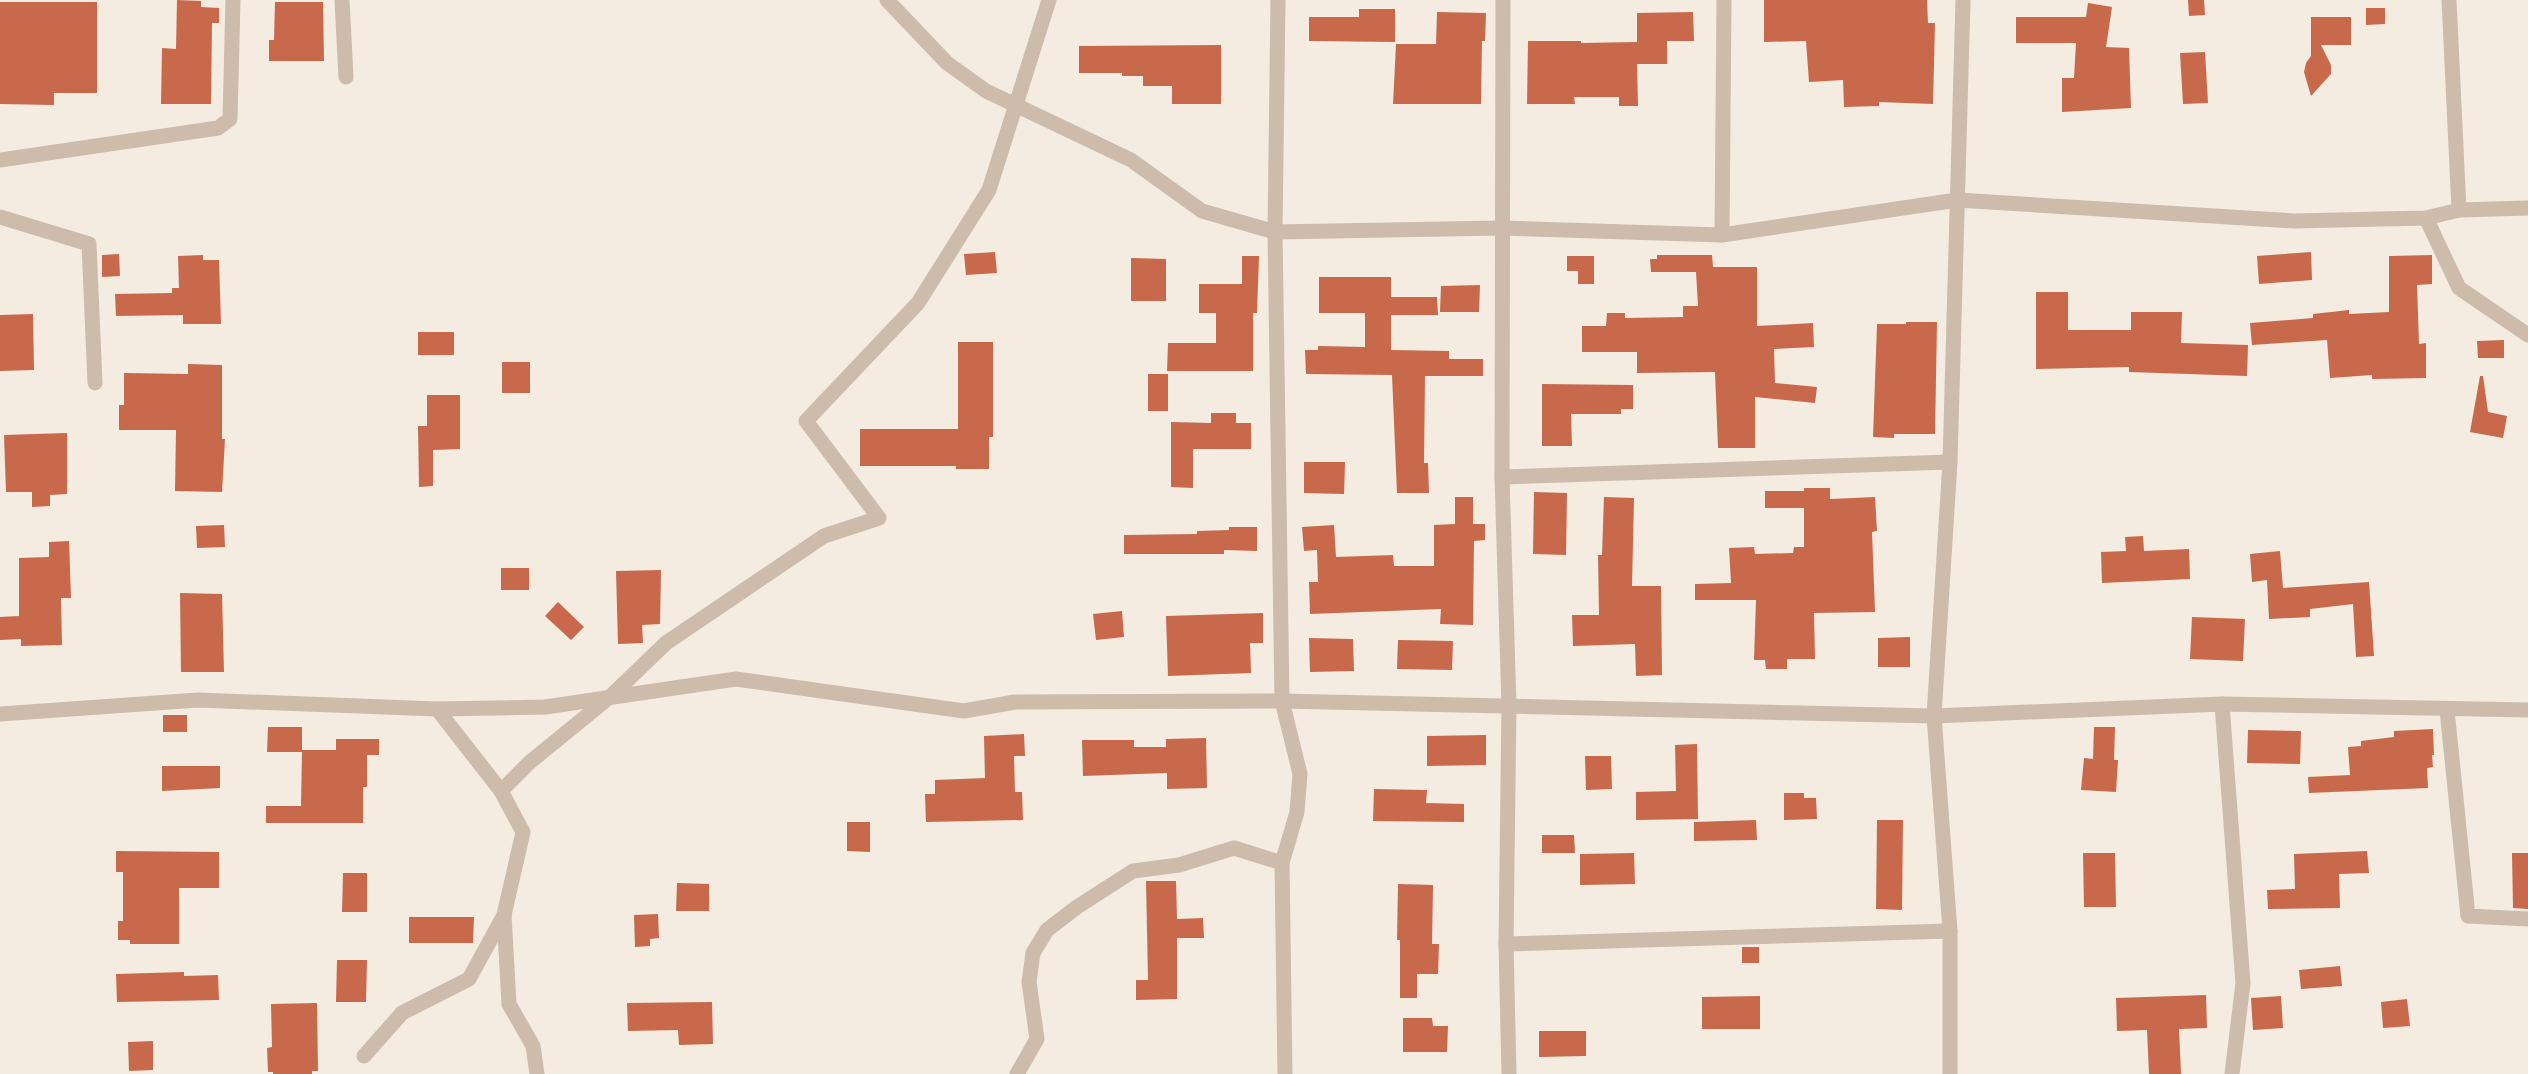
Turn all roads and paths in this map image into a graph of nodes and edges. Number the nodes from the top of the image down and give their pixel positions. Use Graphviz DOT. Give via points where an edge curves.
graph roads {
  1 [pos="233,0"];
  2 [pos="342,0"];
  3 [pos="887,0"];
  4 [pos="1049,0"];
  5 [pos="1278,0"];
  6 [pos="1503,0"];
  7 [pos="1724,0"];
  8 [pos="1963,0"];
  9 [pos="2449,0"];
  10 [pos="346,77"];
  11 [pos="1016,107"];
  12 [pos="0,160"];
  13 [pos="1957,200"];
  14 [pos="2528,208"];
  15 [pos="2459,210"];
  16 [pos="0,217"];
  17 [pos="2426,218"];
  18 [pos="1501,228"];
  19 [pos="1275,232"];
  20 [pos="1722,235"];
  21 [pos="2528,335"];
  22 [pos="95,383"];
  23 [pos="1950,462"];
  24 [pos="1502,477"];
  25 [pos="611,696"];
  26 [pos="1282,701"];
  27 [pos="2222,704"];
  28 [pos="1509,705"];
  29 [pos="437,709"];
  30 [pos="2447,710"];
  31 [pos="2528,710"];
  32 [pos="0,714"];
  33 [pos="1934,716"];
  34 [pos="501,791"];
  35 [pos="1282,862"];
  36 [pos="504,915"];
  37 [pos="2528,919"];
  38 [pos="1950,931"];
  39 [pos="1506,944"];
  40 [pos="364,1056"];
  41 [pos="537,1074"];
  42 [pos="1017,1074"];
  43 [pos="1285,1074"];
  44 [pos="1509,1074"];
  45 [pos="1950,1074"];
  46 [pos="2232,1074"];
  1 -- 12 [label="street" via="230,119 218,128"];
  2 -- 10 [label="street"];
  3 -- 11 [label="street" via="947,63"];
  4 -- 11 [label="street"];
  5 -- 19 [label="street"];
  6 -- 18 [label="street"];
  7 -- 20 [label="street"];
  8 -- 13 [label="street"];
  9 -- 15 [label="street"];
  11 -- 19 [label="street" via="1131,160 1202,211"];
  11 -- 25 [label="street" via="989,190 924,294 806,421 879,518 824,536 666,643"];
  13 -- 17 [label="street" via="2294,221"];
  13 -- 20 [label="street"];
  13 -- 23 [label="street"];
  14 -- 15 [label="street"];
  15 -- 17 [label="street"];
  16 -- 22 [label="street" via="88,244"];
  17 -- 21 [label="street" via="2459,288"];
  18 -- 19 [label="street"];
  18 -- 20 [label="street"];
  18 -- 24 [label="street"];
  19 -- 26 [label="street"];
  23 -- 24 [label="street"];
  23 -- 33 [label="street"];
  24 -- 28 [label="street"];
  25 -- 26 [label="street" via="736,679 964,711 1015,702"];
  25 -- 29 [label="street" via="545,707"];
  25 -- 34 [label="street"];
  26 -- 28 [label="street"];
  26 -- 35 [label="street" via="1300,774 1297,812"];
  27 -- 30 [label="street"];
  27 -- 33 [label="street"];
  27 -- 46 [label="street" via="2243,984"];
  28 -- 33 [label="street"];
  28 -- 39 [label="street"];
  29 -- 32 [label="street" via="198,700"];
  29 -- 34 [label="street"];
  30 -- 31 [label="street"];
  30 -- 37 [label="street" via="2468,916"];
  33 -- 38 [label="street"];
  34 -- 36 [label="street" via="523,832"];
  35 -- 42 [label="street" via="1234,848 1179,865 1133,872 1047,930 1033,954 1029,982 1037,1039"];
  35 -- 43 [label="street"];
  36 -- 40 [label="street" via="469,979 402,1013"];
  36 -- 41 [label="street" via="509,1004 533,1046"];
  38 -- 39 [label="street"];
  38 -- 45 [label="street"];
  39 -- 44 [label="street"];
}
